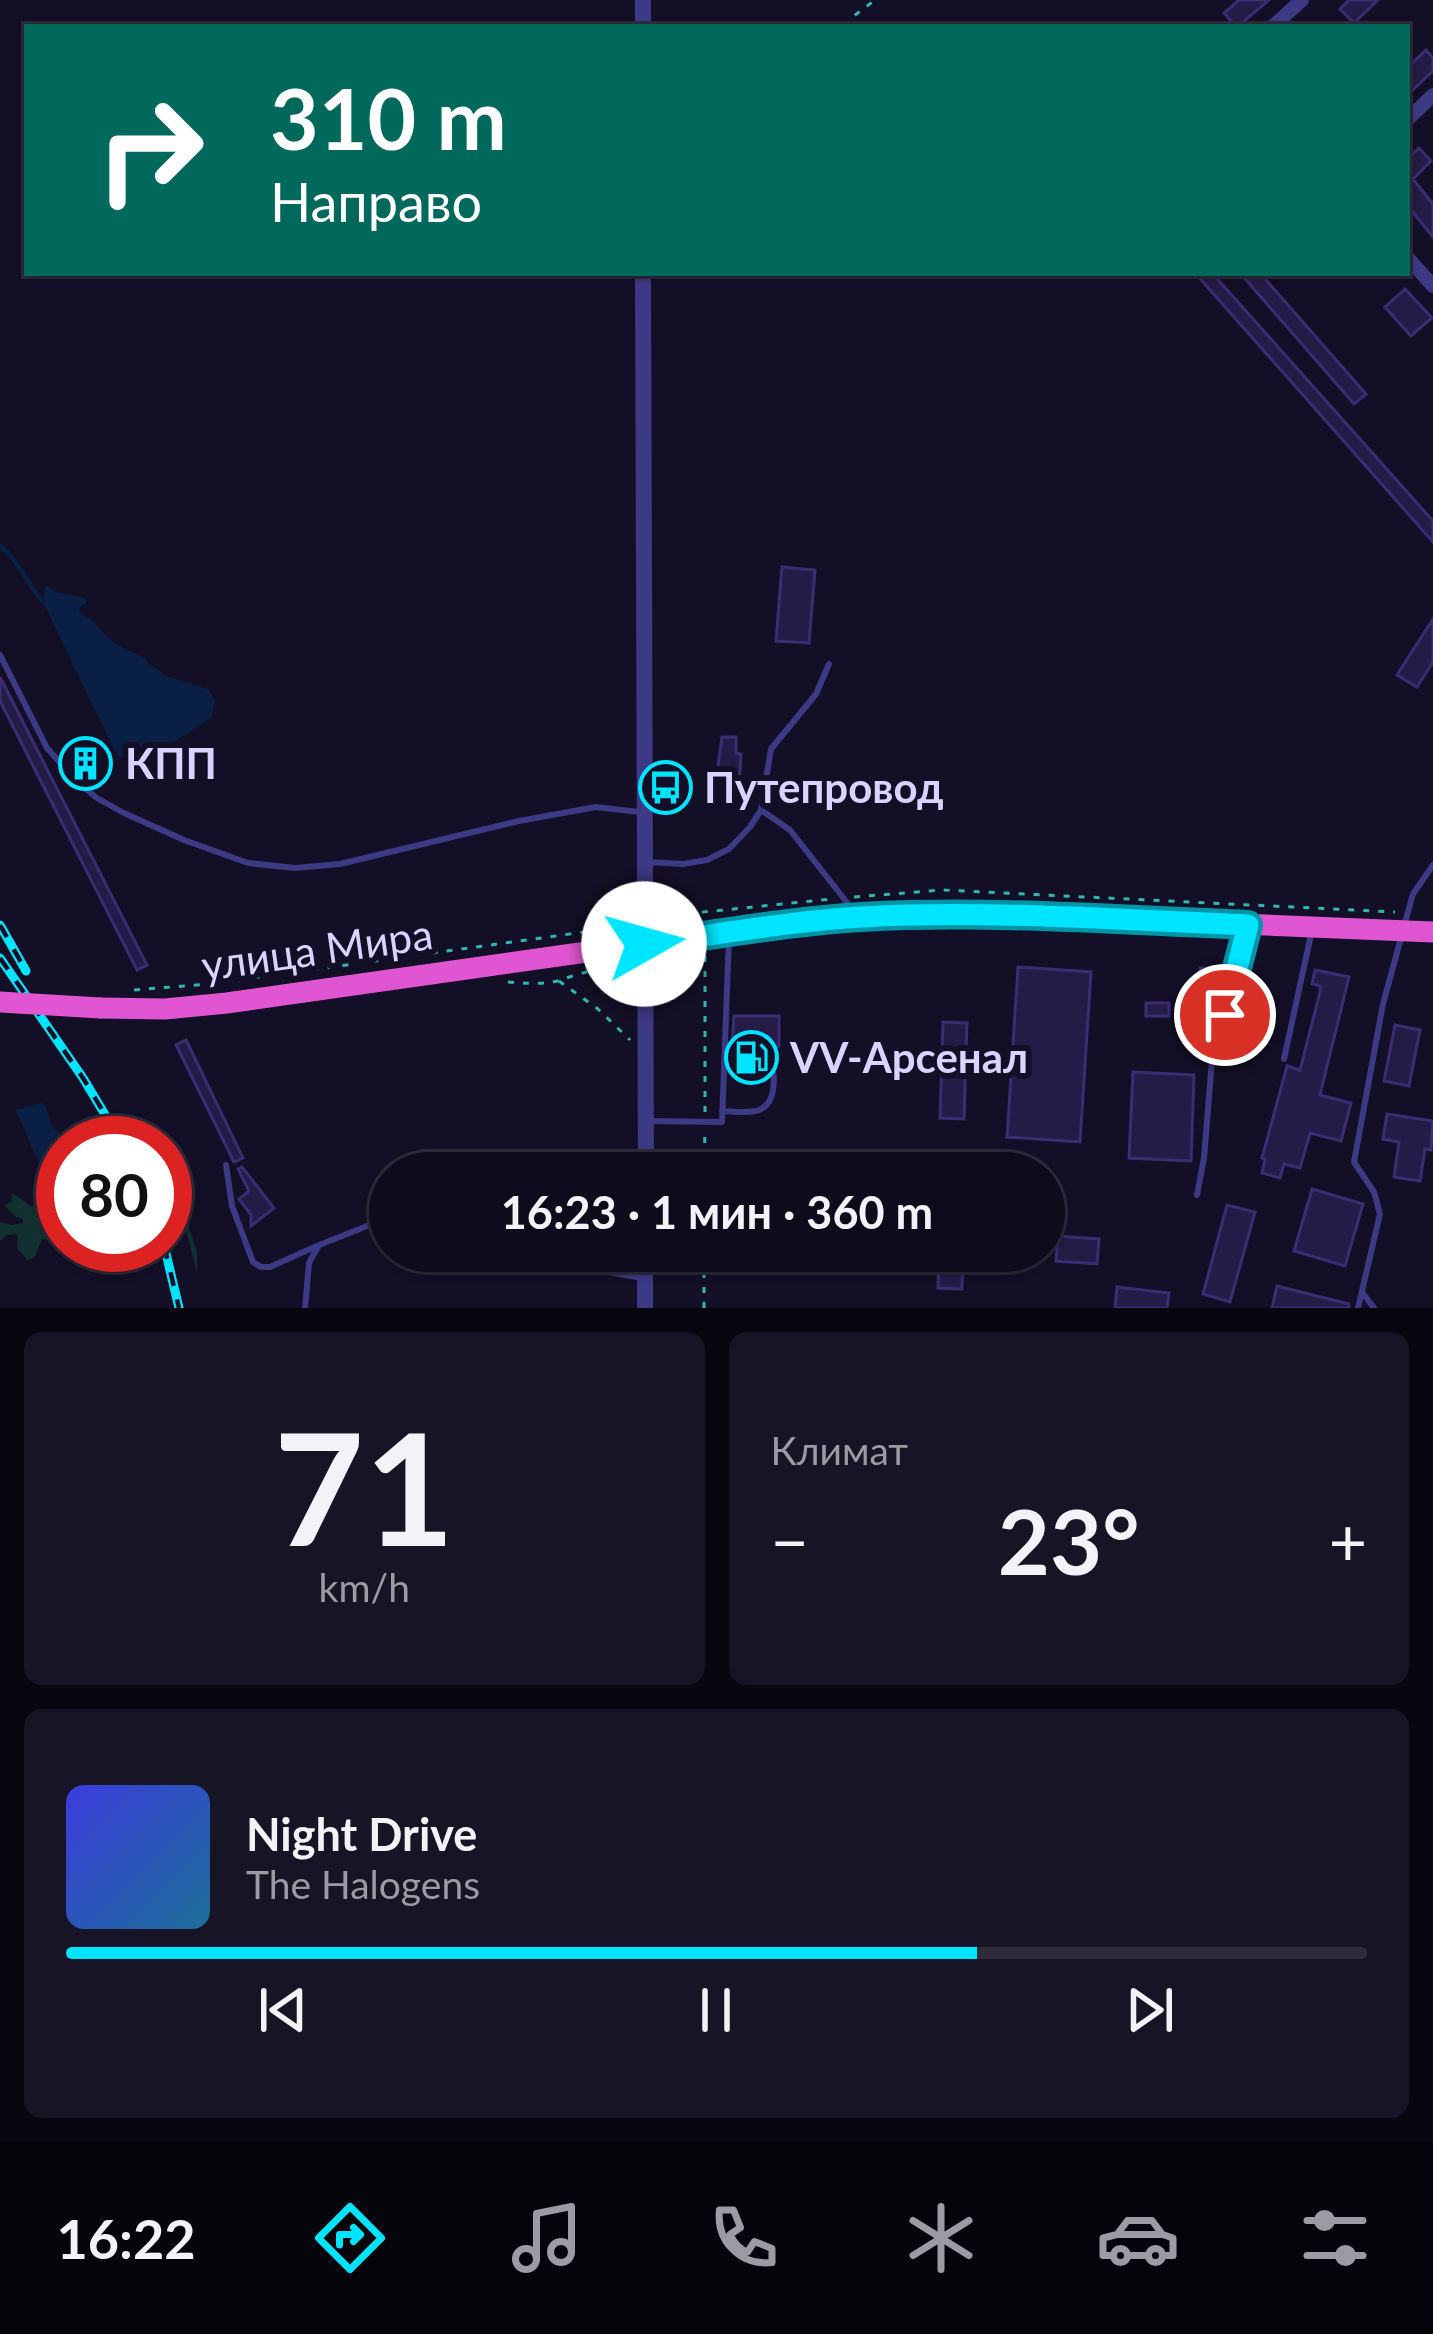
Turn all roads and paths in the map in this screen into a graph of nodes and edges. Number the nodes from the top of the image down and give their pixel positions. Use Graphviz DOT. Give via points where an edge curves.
graph roads {
  1 [pos="875,0"];
  2 [pos="1302,0"];
  3 [pos="848,24"];
  4 [pos="1275,24"];
  5 [pos="1433,95"];
  6 [pos="1410,117"];
  7 [pos="1410,260"];
  8 [pos="643,276"];
  9 [pos="1433,286"];
  10 [pos="0,656"];
  11 [pos="829,664"];
  12 [pos="761,810"];
  13 [pos="643,812"];
  14 [pos="644,862"];
  15 [pos="1433,865"];
  16 [pos="630,896"];
  17 [pos="658,896"];
  18 [pos="674,915"];
  19 [pos="858,917"];
  20 [pos="1248,925"];
  21 [pos="1312,927"];
  22 [pos="1403,930"];
  23 [pos="1433,932"];
  24 [pos="729,933"];
  25 [pos="705,936"];
  26 [pos="644,944"];
  27 [pos="558,980"];
  28 [pos="535,984"];
  29 [pos="632,984"];
  30 [pos="129,991"];
  31 [pos="0,1002"];
  32 [pos="634,1047"];
  33 [pos="725,1052"];
  34 [pos="1284,1059"];
  35 [pos="722,1111"];
  36 [pos="646,1121"];
  37 [pos="705,1123"];
  38 [pos="646,1152"];
  39 [pos="704,1152"];
  40 [pos="226,1165"];
  41 [pos="1198,1195"];
  42 [pos="369,1225"];
  43 [pos="320,1245"];
  44 [pos="609,1272"];
  45 [pos="645,1272"];
  46 [pos="704,1272"];
  47 [pos="645,1279"];
  48 [pos="1362,1292"];
  49 [pos="305,1308"];
  50 [pos="645,1308"];
  51 [pos="704,1308"];
  52 [pos="1358,1308"];
  53 [pos="1374,1308"];
  1 -- 3 [label="path"];
  2 -- 4 [label="street"];
  5 -- 6 [label="street"];
  7 -- 9 [label="street"];
  8 -- 13 [label="street"];
  10 -- 13 [label="lane" via="47,748 77,782 124,813 248,863 340,864 596,807"];
  11 -- 12 [label="lane" via="816,694 771,749"];
  12 -- 14 [label="lane" via="729,849 707,860"];
  12 -- 19 [label="lane" via="790,830"];
  13 -- 14 [label="street"];
  14 -- 26 [label="street"];
  15 -- 22 [label="lane" via="1413,894"];
  16 -- 30 [label="path" via="623,918 606,929"];
  17 -- 18 [label="path"];
  19 -- 20 [label="highway, улица Мира" via="974,913"];
  19 -- 24 [label="highway, улица Мира"];
  20 -- 21 [label="highway, улица Мира"];
  20 -- 41 [label="lane" via="1212,1060"];
  21 -- 22 [label="highway, улица Мира"];
  21 -- 34 [label="lane"];
  22 -- 23 [label="highway, улица Мира"];
  22 -- 48 [label="lane" via="1354,1162 1380,1214"];
  24 -- 25 [label="highway, улица Мира"];
  24 -- 33 [label="lane"];
  25 -- 26 [label="highway, улица Мира"];
  25 -- 37 [label="path"];
  26 -- 31 [label="highway, улица Мира, bridge" via="165,1009"];
  26 -- 36 [label="street"];
  27 -- 28 [label="path"];
  27 -- 29 [label="path" via="615,970"];
  27 -- 32 [label="path"];
  33 -- 35 [label="lane"];
  33 -- 35 [label="lane" via="770,1059 773,1097 757,1112"];
  35 -- 37 [label="lane" via="722,1122"];
  36 -- 37 [label="lane"];
  36 -- 38 [label="street"];
  37 -- 39 [label="path"];
  40 -- 43 [label="lane" via="253,1262 270,1267"];
  42 -- 43 [label="lane"];
  43 -- 49 [label="lane"];
  44 -- 47 [label="lane"];
  45 -- 47 [label="street"];
  46 -- 51 [label="path"];
  47 -- 50 [label="street"];
  48 -- 52 [label="lane"];
  48 -- 53 [label="lane"];
}
